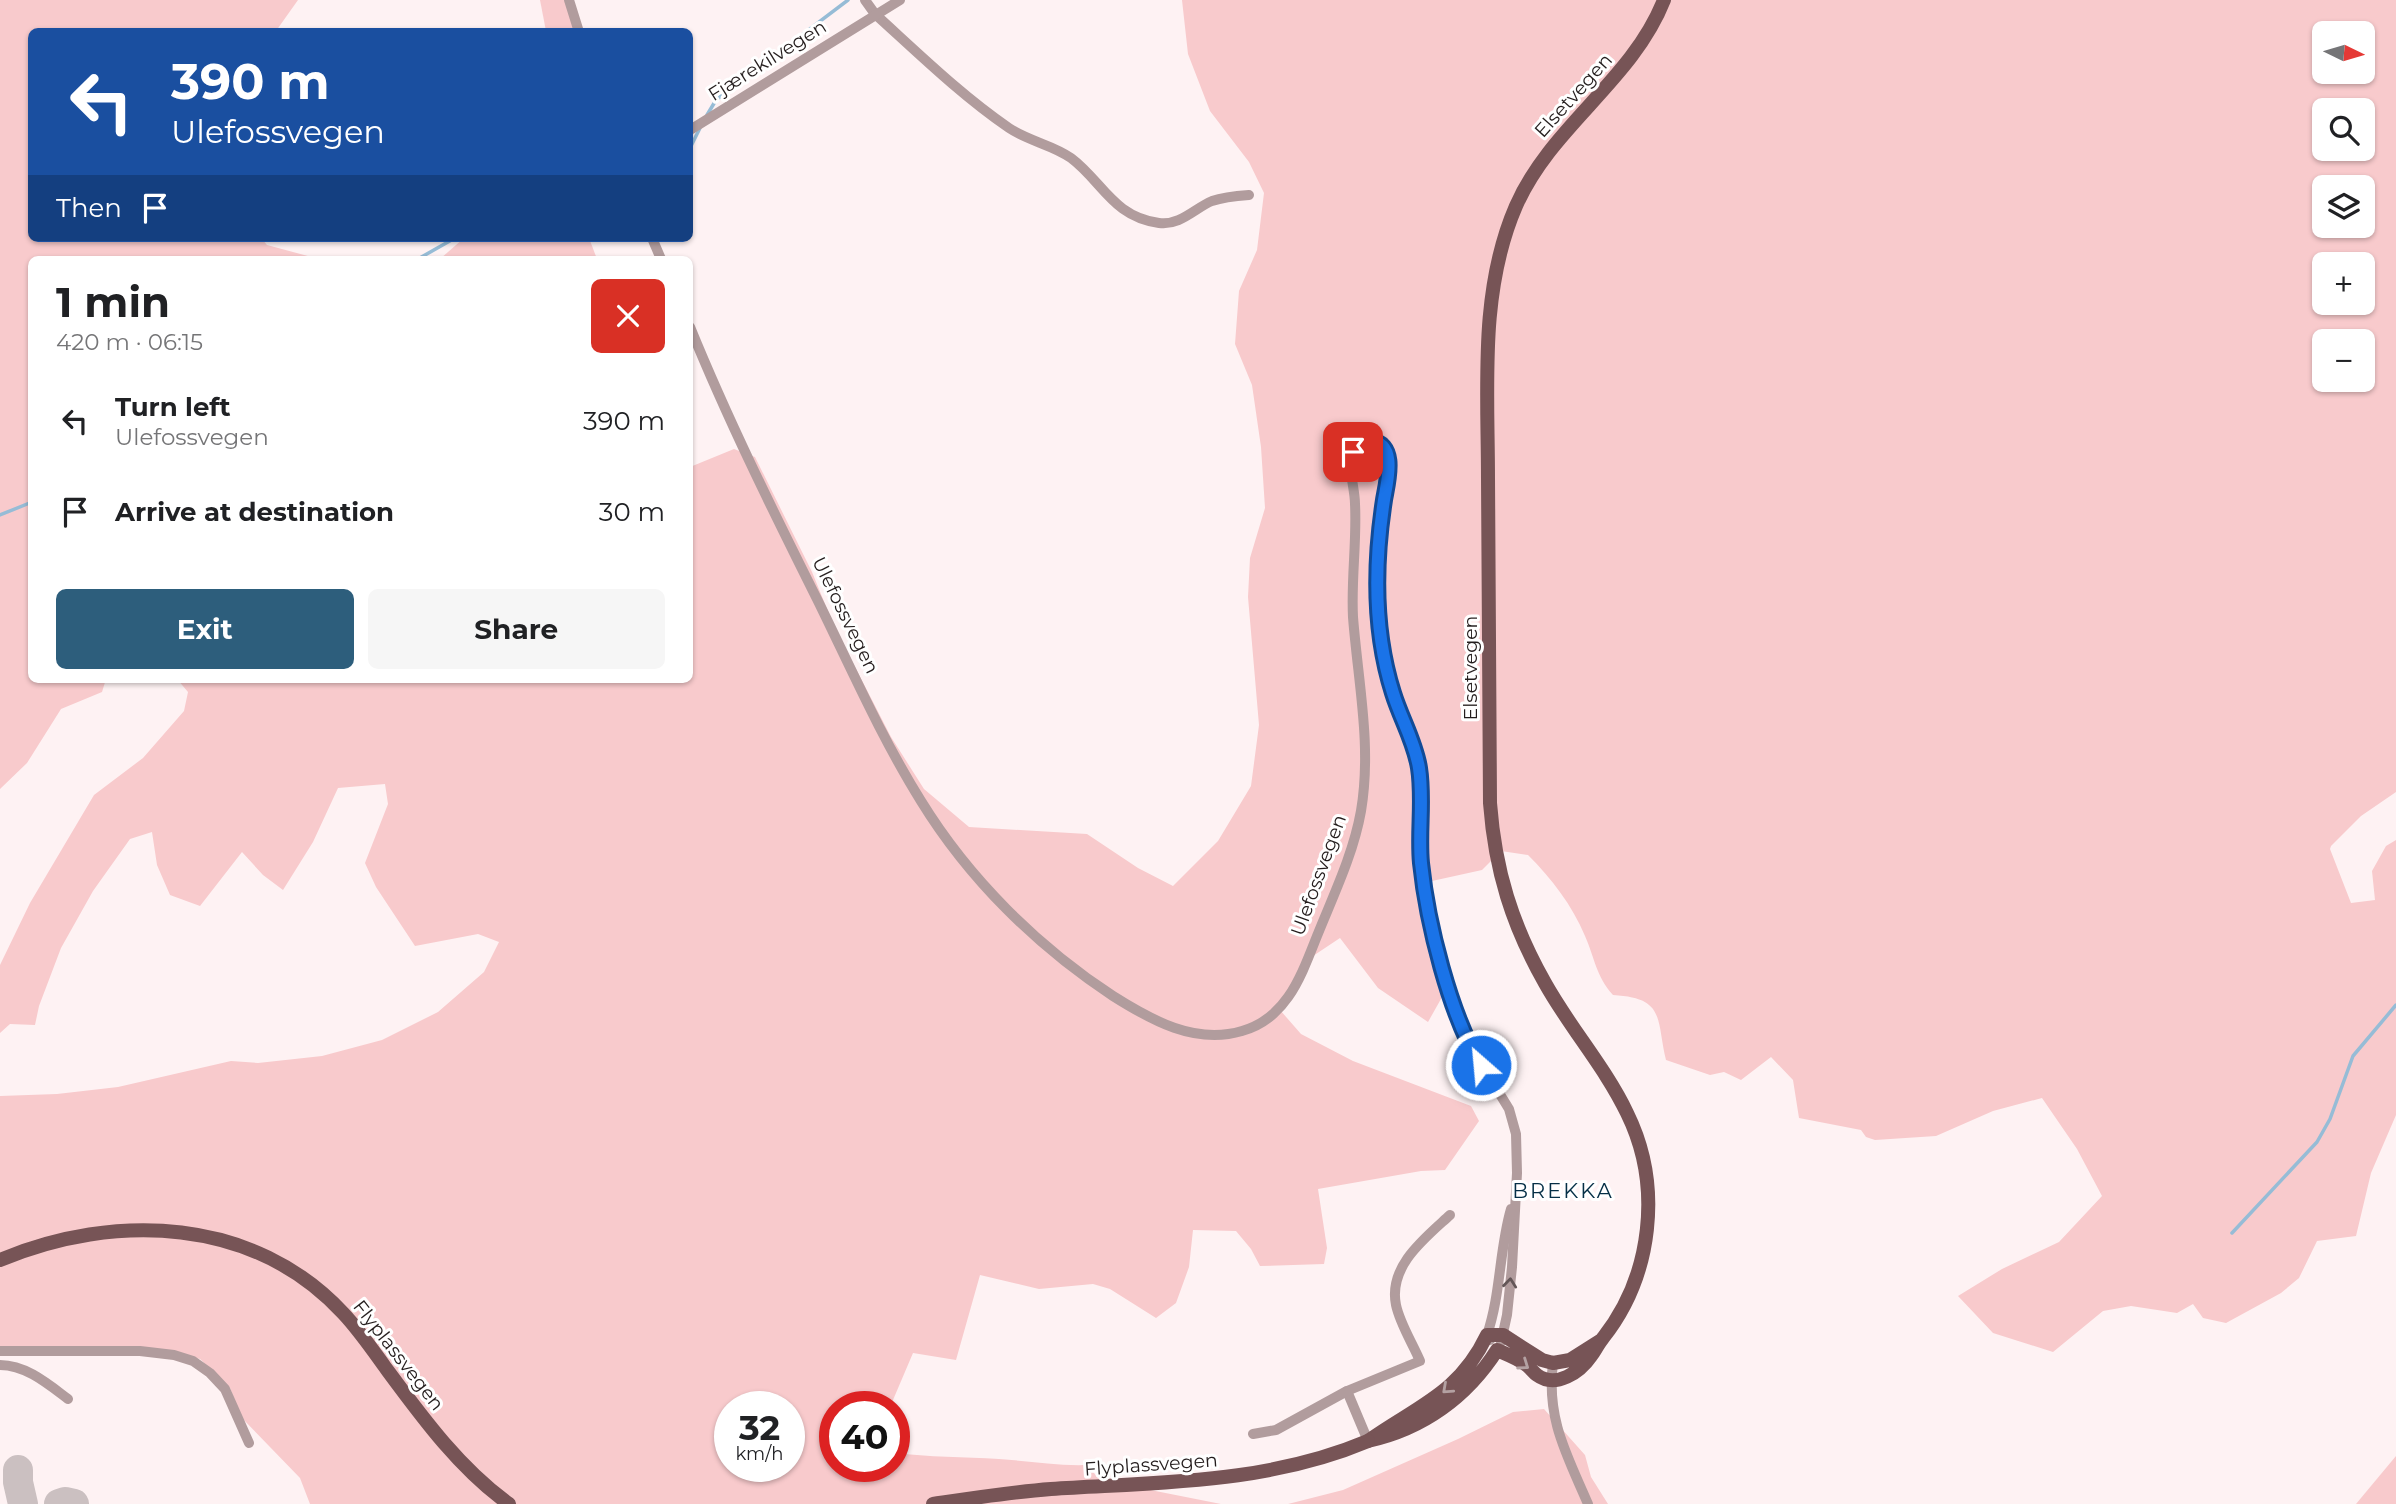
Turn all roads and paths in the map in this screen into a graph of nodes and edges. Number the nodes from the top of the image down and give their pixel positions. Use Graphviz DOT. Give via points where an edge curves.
graph roads {
  1 [pos="569,0"];
  2 [pos="864,0"];
  3 [pos="900,0"];
  4 [pos="1664,0"];
  5 [pos="875,13"];
  6 [pos="578,28"];
  7 [pos="693,128"];
  8 [pos="1249,195"];
  9 [pos="693,334"];
  10 [pos="1514,1199"];
  11 [pos="1450,1215"];
  12 [pos="0,1260"];
  13 [pos="1487,1335"];
  14 [pos="1503,1335"];
  15 [pos="1600,1341"];
  16 [pos="0,1350"];
  17 [pos="1497,1350"];
  18 [pos="1553,1363"];
  19 [pos="0,1365"];
  20 [pos="1551,1380"];
  21 [pos="1347,1391"];
  22 [pos="68,1399"];
  23 [pos="1253,1434"];
  24 [pos="1368,1441"];
  25 [pos="249,1443"];
  26 [pos="509,1504"];
  27 [pos="933,1504"];
  28 [pos="1588,1504"];
  1 -- 6 [label="street"];
  2 -- 5 [label="street"];
  3 -- 5 [label="street, Fjærekilvegen"];
  4 -- 15 [label="main road, Elsetvegen" via="1637,51 1551,147 1525,188 1500,253 1490,323 1490,803 1496,858 1522,940 1627,1113 1646,1175 1647,1225 1637,1278 1618,1319"];
  5 -- 7 [label="street, Fjærekilvegen"];
  5 -- 8 [label="street" via="985,110 1023,136 1073,159 1106,196 1132,213 1170,223 1213,201"];
  9 -- 10 [label="street, Ulefossvegen" via="792,548 877,719 935,822 980,880 1055,953 1143,1014 1187,1032 1216,1035 1241,1031 1280,1008 1303,972 1351,851 1365,778 1353,618 1356,505 1351,458 1365,442 1384,448 1389,463 1376,580 1383,653 1419,769 1421,865 1434,938 1468,1040 1514,1123"];
  10 -- 13 [label="street, Ulefossvegen"];
  14 -- 10 [label="street, Ulefossvegen, one-way"];
  11 -- 21 [label="street" via="1409,1255 1397,1282 1396,1306 1420,1361"];
  12 -- 26 [label="main road, Flyplassvegen" via="79,1237 151,1230 197,1233 252,1249 312,1284 343,1312 457,1458"];
  13 -- 14 [label="main road"];
  13 -- 17 [label="street"];
  13 -- 24 [label="main road, Flyplassvegen, one-way" via="1451,1386"];
  14 -- 17 [label="street, Ulefossvegen"];
  14 -- 18 [label="main road"];
  15 -- 18 [label="main road, Elsetvegen" via="1570,1360"];
  15 -- 20 [label="main road, Elsetvegen" via="1576,1372"];
  16 -- 25 [label="street" via="140,1351 193,1361 225,1389"];
  17 -- 20 [label="main road, one-way"];
  17 -- 24 [label="main road, Flyplassvegen" via="1448,1405 1405,1430"];
  18 -- 20 [label="street"];
  19 -- 22 [label="street" via="20,1369"];
  20 -- 28 [label="street" via="1554,1420"];
  21 -- 23 [label="street" via="1276,1430"];
  21 -- 24 [label="street"];
  24 -- 27 [label="main road, Flyplassvegen" via="1239,1477 1049,1489"];
}
